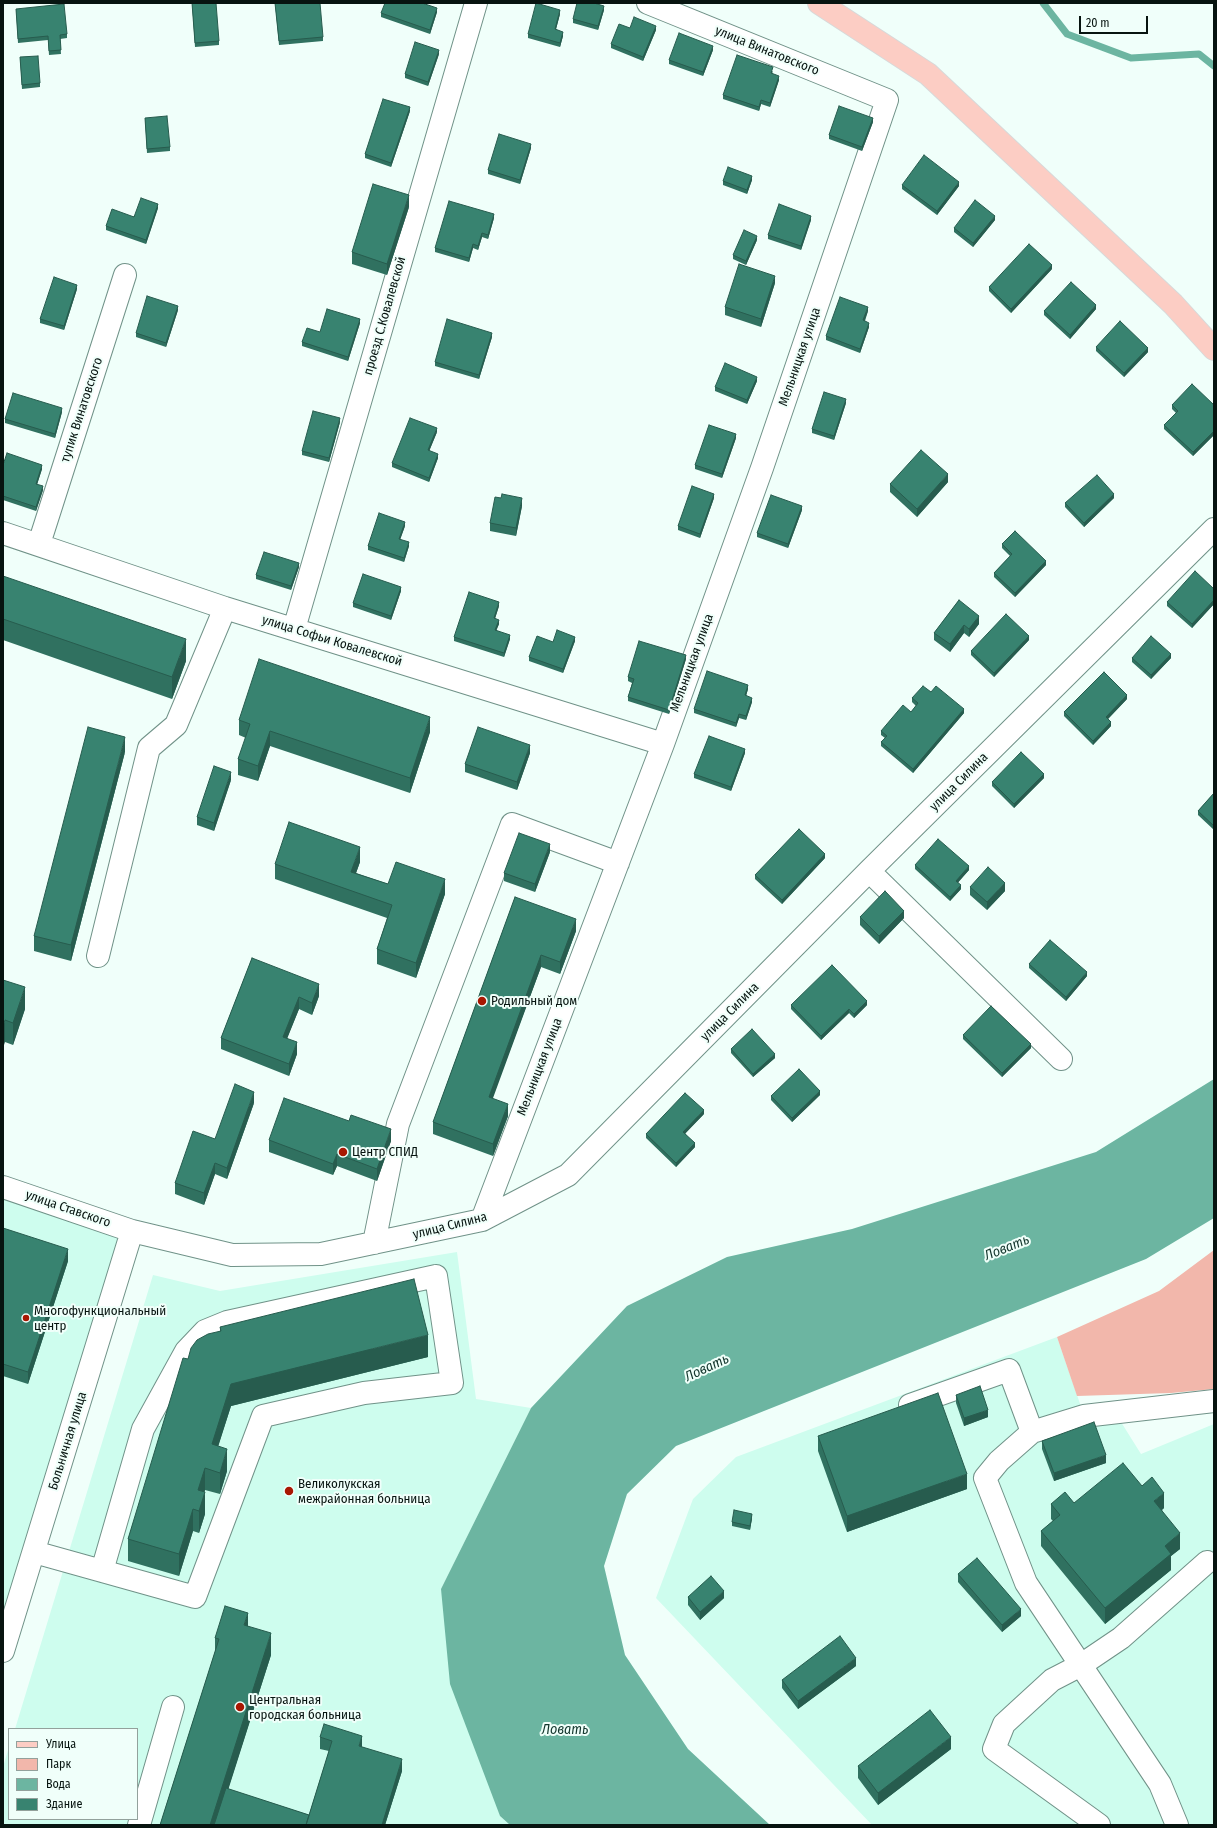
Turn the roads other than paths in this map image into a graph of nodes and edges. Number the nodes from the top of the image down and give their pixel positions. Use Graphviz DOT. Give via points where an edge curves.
graph roads {
  1 [pos="476,3"];
  2 [pos="648,3"];
  3 [pos="819,3"];
  4 [pos="887,100"];
  5 [pos="125,275"];
  6 [pos="1214,348"];
  7 [pos="1214,529"];
  8 [pos="3,533"];
  9 [pos="39,544"];
  10 [pos="225,608"];
  11 [pos="294,629"];
  12 [pos="663,744"];
  13 [pos="618,863"];
  14 [pos="869,872"];
  15 [pos="98,956"];
  16 [pos="1061,1059"];
  17 [pos="3,1187"];
  18 [pos="482,1220"];
  19 [pos="132,1231"];
  20 [pos="374,1243"];
  21 [pos="1214,1401"];
  22 [pos="892,1411"];
  23 [pos="1032,1432"];
  24 [pos="34,1552"];
  25 [pos="1207,1562"];
  26 [pos="102,1571"];
  27 [pos="3,1651"];
  28 [pos="1081,1665"];
  29 [pos="173,1707"];
  30 [pos="139,1825"];
  31 [pos="1099,1825"];
  32 [pos="1177,1825"];
  1 -- 11 [label="street, проезд С.Ковалевской"];
  2 -- 4 [label="street, улица Винатовского"];
  3 -- 6 [label="main road" via="928,74 1173,304"];
  4 -- 12 [label="street, Мельницкая улица" via="762,468"];
  5 -- 9 [label="street, тупик Винатовского"];
  7 -- 14 [label="street, улица Силина"];
  8 -- 9 [label="street, улица Софьи Ковалевской"];
  9 -- 10 [label="street, улица Софьи Ковалевской"];
  10 -- 11 [label="street, улица Софьи Ковалевской"];
  10 -- 15 [label="street" via="176,725 149,748"];
  11 -- 12 [label="street, улица Софьи Ковалевской"];
  12 -- 13 [label="street, Мельницкая улица"];
  13 -- 18 [label="street, Мельницкая улица"];
  13 -- 20 [label="street" via="512,824 398,1124"];
  14 -- 16 [label="street"];
  14 -- 18 [label="street, улица Силина" via="568,1175"];
  17 -- 19 [label="street, улица Ставского"];
  18 -- 20 [label="street, улица Силина"];
  19 -- 20 [label="street, улица Силина" via="232,1255 321,1254"];
  19 -- 24 [label="street, Больничная улица"];
  21 -- 23 [label="street" via="1084,1416"];
  22 -- 23 [label="street" via="1009,1370"];
  23 -- 28 [label="street" via="998,1461 985,1478 1026,1583"];
  24 -- 26 [label="street"];
  24 -- 27 [label="street, Больничная улица"];
  25 -- 28 [label="street" via="1121,1638"];
  26 -- 26 [label="street" via="195,1597 263,1416 364,1393 452,1383 436,1276 227,1322 205,1330 186,1351 143,1429"];
  28 -- 31 [label="street" via="1052,1680 1004,1724 994,1749"];
  28 -- 32 [label="street" via="1160,1784"];
  29 -- 30 [label="street"];
}
